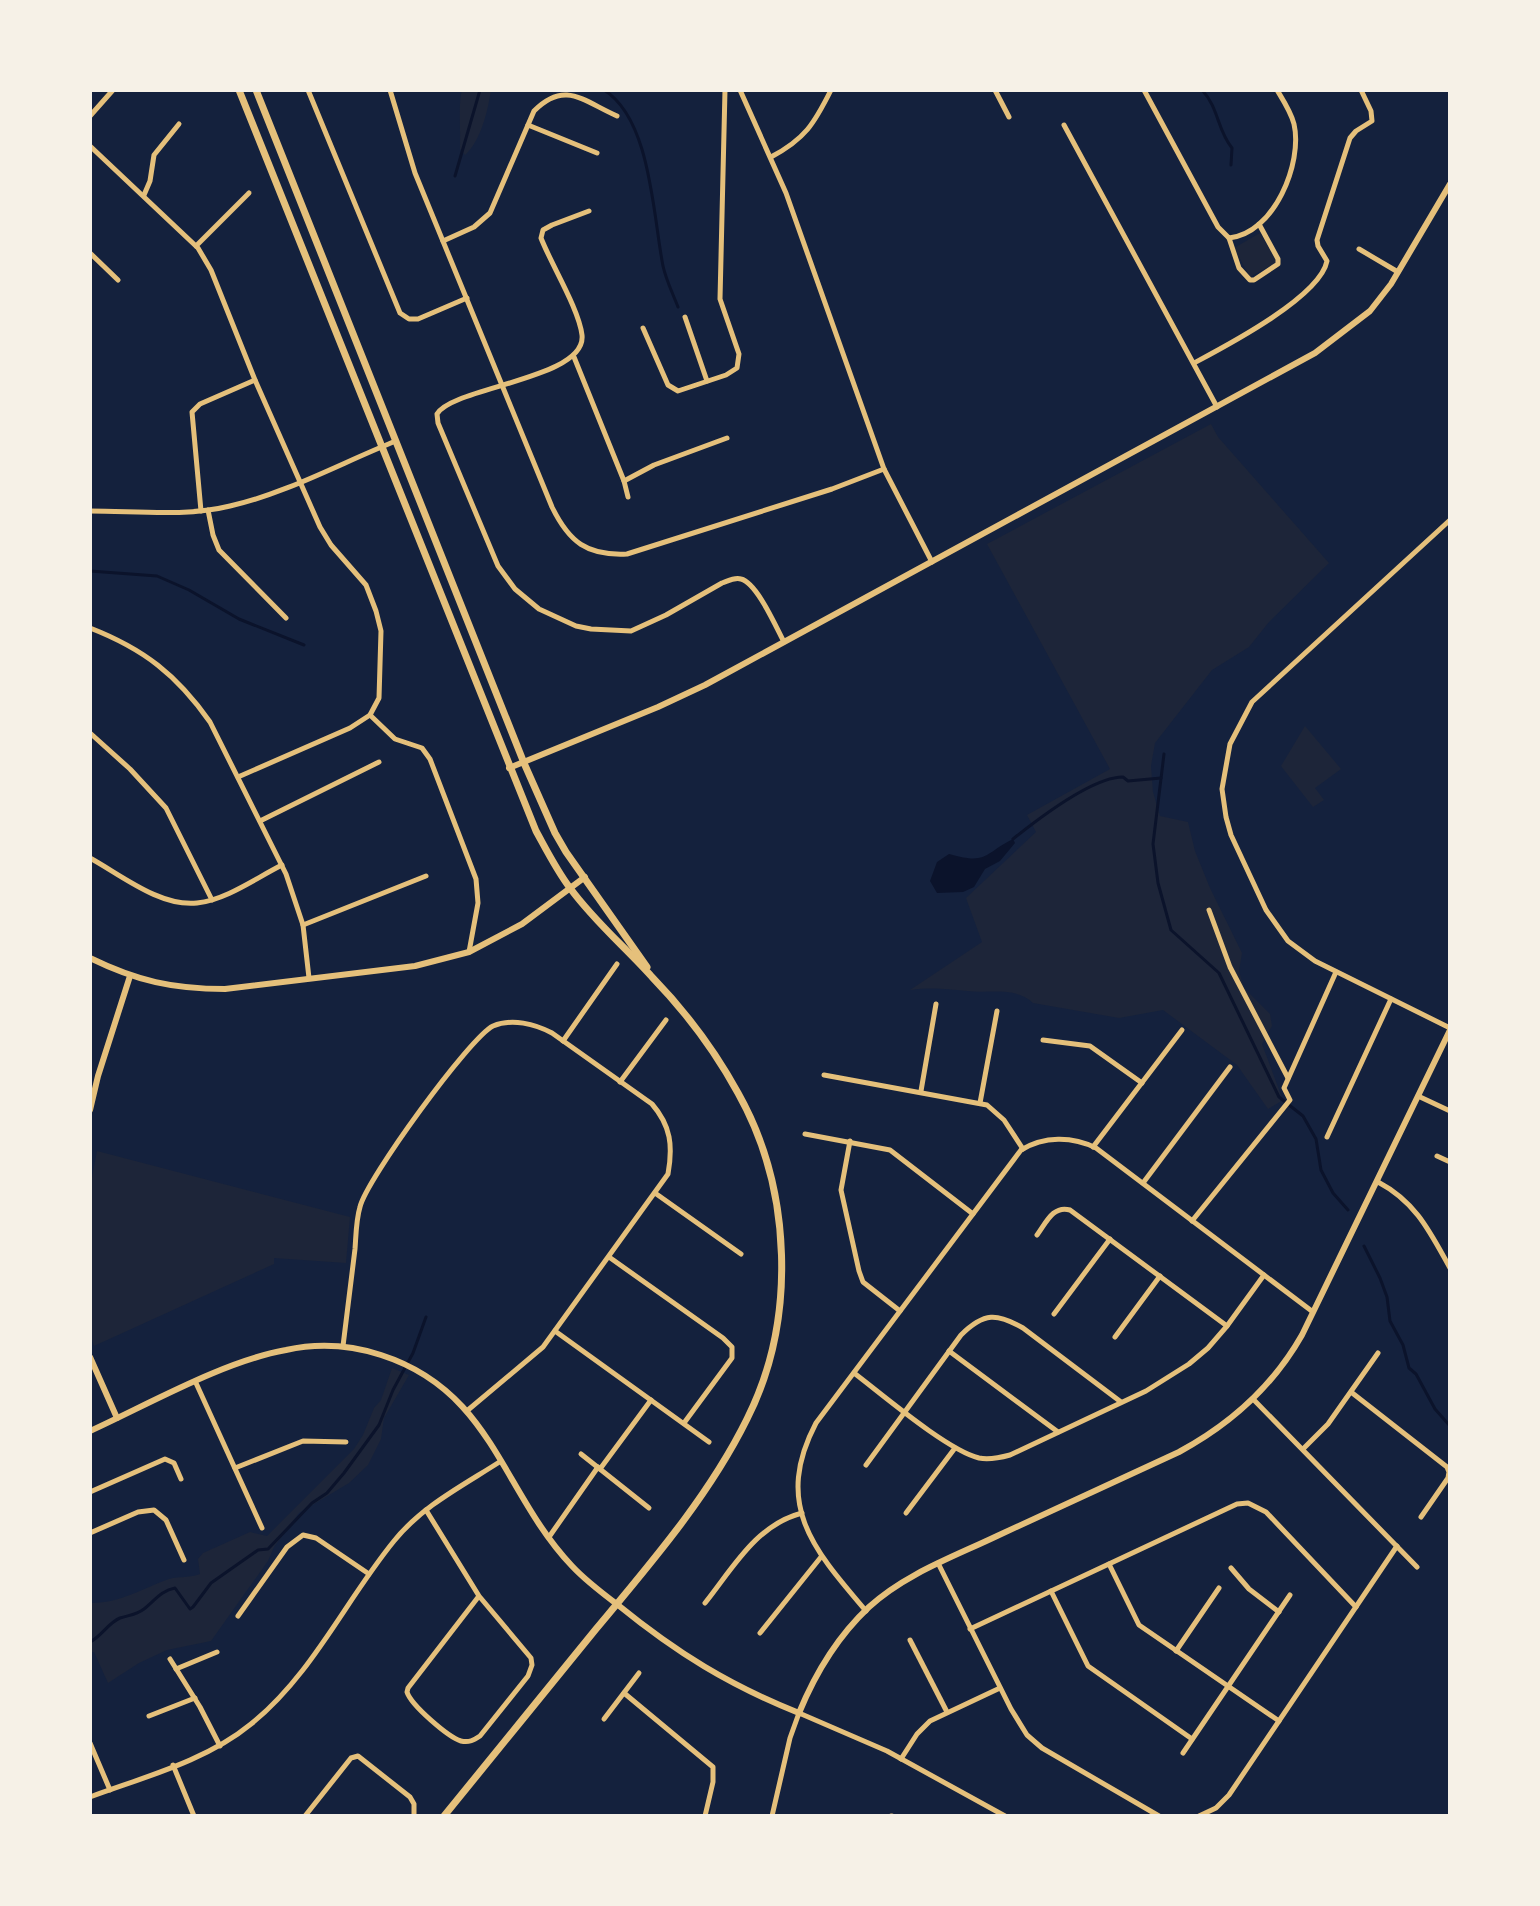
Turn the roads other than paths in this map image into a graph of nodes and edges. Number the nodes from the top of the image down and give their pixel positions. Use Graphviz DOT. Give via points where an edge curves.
graph roads {
  1 [pos="113,90"];
  2 [pos="239,90"];
  3 [pos="256,90"];
  4 [pos="308,90"];
  5 [pos="390,90"];
  6 [pos="725,90"];
  7 [pos="740,90"];
  8 [pos="831,90"];
  9 [pos="995,90"];
  10 [pos="1144,90"];
  11 [pos="1277,90"];
  12 [pos="1361,90"];
  13 [pos="90,116"];
  14 [pos="617,116"];
  15 [pos="1009,117"];
  16 [pos="179,124"];
  17 [pos="528,125"];
  18 [pos="1064,125"];
  19 [pos="90,146"];
  20 [pos="597,153"];
  21 [pos="771,157"];
  22 [pos="1450,184"];
  23 [pos="249,193"];
  24 [pos="144,195"];
  25 [pos="589,211"];
  26 [pos="1259,224"];
  27 [pos="1229,238"];
  28 [pos="443,241"];
  29 [pos="196,246"];
  30 [pos="1359,249"];
  31 [pos="90,253"];
  32 [pos="98,261"];
  33 [pos="90,269"];
  34 [pos="1398,272"];
  35 [pos="118,280"];
  36 [pos="467,298"];
  37 [pos="685,317"];
  38 [pos="643,328"];
  39 [pos="574,357"];
  40 [pos="1194,363"];
  41 [pos="255,380"];
  42 [pos="707,381"];
  43 [pos="504,387"];
  44 [pos="1217,407"];
  45 [pos="727,438"];
  46 [pos="396,441"];
  47 [pos="382,447"];
  48 [pos="884,469"];
  49 [pos="624,481"];
  50 [pos="299,482"];
  51 [pos="628,497"];
  52 [pos="208,510"];
  53 [pos="90,511"];
  54 [pos="201,511"];
  55 [pos="1450,520"];
  56 [pos="932,562"];
  57 [pos="286,618"];
  58 [pos="90,628"];
  59 [pos="785,643"];
  60 [pos="370,715"];
  61 [pos="90,733"];
  62 [pos="379,762"];
  63 [pos="524,763"];
  64 [pos="509,768"];
  65 [pos="238,777"];
  66 [pos="260,821"];
  67 [pos="90,858"];
  68 [pos="282,865"];
  69 [pos="426,876"];
  70 [pos="585,877"];
  71 [pos="570,888"];
  72 [pos="212,900"];
  73 [pos="1209,910"];
  74 [pos="303,925"];
  75 [pos="469,952"];
  76 [pos="90,958"];
  77 [pos="617,964"];
  78 [pos="1336,972"];
  79 [pos="130,976"];
  80 [pos="652,976"];
  81 [pos="309,978"];
  82 [pos="1391,999"];
  83 [pos="936,1004"];
  84 [pos="997,1011"];
  85 [pos="666,1020"];
  86 [pos="1450,1029"];
  87 [pos="1182,1030"];
  88 [pos="1043,1040"];
  89 [pos="563,1041"];
  90 [pos="1230,1067"];
  91 [pos="824,1075"];
  92 [pos="1288,1079"];
  93 [pos="620,1082"];
  94 [pos="1142,1083"];
  95 [pos="921,1091"];
  96 [pos="1418,1096"];
  97 [pos="980,1103"];
  98 [pos="90,1110"];
  99 [pos="1450,1111"];
  100 [pos="805,1134"];
  101 [pos="1327,1137"];
  102 [pos="850,1141"];
  103 [pos="1093,1147"];
  104 [pos="1023,1149"];
  105 [pos="1437,1156"];
  106 [pos="1450,1162"];
  107 [pos="1378,1182"];
  108 [pos="1143,1183"];
  109 [pos="655,1193"];
  110 [pos="973,1214"];
  111 [pos="1192,1221"];
  112 [pos="1037,1235"];
  113 [pos="1110,1239"];
  114 [pos="741,1254"];
  115 [pos="609,1257"];
  116 [pos="1450,1268"];
  117 [pos="1264,1275"];
  118 [pos="1160,1276"];
  119 [pos="900,1311"];
  120 [pos="1314,1313"];
  121 [pos="1054,1314"];
  122 [pos="1227,1326"];
  123 [pos="555,1331"];
  124 [pos="1115,1337"];
  125 [pos="343,1346"];
  126 [pos="949,1351"];
  127 [pos="1378,1353"];
  128 [pos="90,1357"];
  129 [pos="854,1373"];
  130 [pos="196,1383"];
  131 [pos="1351,1392"];
  132 [pos="1253,1399"];
  133 [pos="651,1400"];
  134 [pos="1121,1402"];
  135 [pos="468,1410"];
  136 [pos="905,1411"];
  137 [pos="117,1418"];
  138 [pos="684,1423"];
  139 [pos="90,1431"];
  140 [pos="1058,1432"];
  141 [pos="346,1442"];
  142 [pos="709,1442"];
  143 [pos="955,1448"];
  144 [pos="1303,1449"];
  145 [pos="581,1454"];
  146 [pos="502,1460"];
  147 [pos="866,1465"];
  148 [pos="235,1468"];
  149 [pos="599,1468"];
  150 [pos="181,1479"];
  151 [pos="90,1492"];
  152 [pos="649,1508"];
  153 [pos="426,1510"];
  154 [pos="802,1513"];
  155 [pos="906,1513"];
  156 [pos="1421,1517"];
  157 [pos="262,1528"];
  158 [pos="90,1533"];
  159 [pos="549,1537"];
  160 [pos="1397,1546"];
  161 [pos="821,1557"];
  162 [pos="184,1560"];
  163 [pos="938,1563"];
  164 [pos="1109,1564"];
  165 [pos="1417,1567"];
  166 [pos="1231,1568"];
  167 [pos="369,1574"];
  168 [pos="1219,1588"];
  169 [pos="1051,1591"];
  170 [pos="1290,1595"];
  171 [pos="479,1596"];
  172 [pos="705,1603"];
  173 [pos="617,1604"];
  174 [pos="1356,1607"];
  175 [pos="866,1611"];
  176 [pos="1279,1612"];
  177 [pos="238,1616"];
  178 [pos="970,1629"];
  179 [pos="760,1633"];
  180 [pos="910,1640"];
  181 [pos="1176,1651"];
  182 [pos="217,1652"];
  183 [pos="170,1659"];
  184 [pos="176,1669"];
  185 [pos="639,1673"];
  186 [pos="1228,1686"];
  187 [pos="1000,1688"];
  188 [pos="624,1693"];
  189 [pos="195,1698"];
  190 [pos="947,1712"];
  191 [pos="799,1713"];
  192 [pos="149,1716"];
  193 [pos="604,1719"];
  194 [pos="1279,1721"];
  195 [pos="1192,1739"];
  196 [pos="90,1743"];
  197 [pos="220,1746"];
  198 [pos="1183,1753"];
  199 [pos="901,1759"];
  200 [pos="173,1765"];
  201 [pos="110,1790"];
  202 [pos="90,1797"];
  203 [pos="774,1815"];
  204 [pos="194,1816"];
  205 [pos="305,1816"];
  206 [pos="414,1816"];
  207 [pos="444,1816"];
  208 [pos="705,1816"];
  209 [pos="1005,1816"];
  210 [pos="1159,1816"];
  211 [pos="1199,1816"];
  1 -- 13 [label="street"];
  2 -- 47 [label="main road"];
  3 -- 46 [label="main road"];
  4 -- 36 [label="street" via="400,313 418,319"];
  5 -- 28 [label="street"];
  6 -- 42 [label="street" via="720,299 740,362 734,371"];
  7 -- 21 [label="street"];
  8 -- 21 [label="street" via="808,133"];
  9 -- 15 [label="street"];
  10 -- 27 [label="street" via="1218,227"];
  11 -- 26 [label="street" via="1294,123 1295,151 1280,201"];
  12 -- 40 [label="street" via="1372,121 1350,138 1317,240 1327,261 1324,269 1268,322"];
  14 -- 17 [label="street" via="561,94 544,101"];
  16 -- 24 [label="street" via="154,155"];
  17 -- 20 [label="street"];
  17 -- 28 [label="street" via="490,213"];
  18 -- 40 [label="street"];
  19 -- 24 [label="street"];
  21 -- 48 [label="street"];
  22 -- 34 [label="street"];
  23 -- 29 [label="street"];
  24 -- 29 [label="street"];
  25 -- 39 [label="street" via="546,228 541,238 579,325 581,347"];
  26 -- 27 [label="street"];
  26 -- 27 [label="street" via="1278,264 1254,280 1239,268"];
  28 -- 36 [label="street"];
  29 -- 41 [label="street" via="211,270"];
  30 -- 34 [label="street"];
  31 -- 32 [label="street"];
  32 -- 33 [label="street"];
  32 -- 35 [label="street"];
  34 -- 44 [label="street" via="1370,311 1345,331"];
  36 -- 43 [label="street"];
  37 -- 42 [label="street"];
  38 -- 42 [label="street" via="672,389"];
  39 -- 43 [label="street"];
  39 -- 49 [label="street"];
  40 -- 44 [label="street"];
  41 -- 50 [label="street"];
  41 -- 54 [label="street" via="200,404 190,417"];
  43 -- 48 [label="street" via="560,524 578,543 600,554 627,554"];
  43 -- 59 [label="street" via="446,404 437,419 498,566 530,603 576,626 631,631 738,578 755,590"];
  44 -- 56 [label="street"];
  45 -- 49 [label="street"];
  46 -- 47 [label="street"];
  46 -- 63 [label="main road"];
  47 -- 50 [label="street"];
  47 -- 64 [label="main road"];
  48 -- 56 [label="street"];
  49 -- 51 [label="street"];
  50 -- 52 [label="street"];
  50 -- 60 [label="street" via="331,545 366,585 376,611 380,686"];
  52 -- 54 [label="street"];
  52 -- 57 [label="street" via="219,550"];
  53 -- 54 [label="street"];
  55 -- 78 [label="street" via="1252,702 1226,757 1226,817 1266,910 1288,941"];
  56 -- 59 [label="street"];
  58 -- 65 [label="street" via="134,647 174,679 210,722"];
  59 -- 63 [label="street" via="682,697"];
  60 -- 65 [label="street"];
  60 -- 75 [label="street" via="395,739 422,748 430,759 476,879 478,903"];
  61 -- 72 [label="street" via="166,808"];
  62 -- 66 [label="street"];
  63 -- 64 [label="street"];
  63 -- 70 [label="main road" via="555,833"];
  64 -- 71 [label="main road" via="536,831"];
  65 -- 66 [label="street"];
  66 -- 68 [label="street"];
  67 -- 72 [label="street" via="166,899"];
  68 -- 72 [label="street"];
  68 -- 74 [label="street"];
  69 -- 74 [label="street"];
  70 -- 71 [label="street"];
  70 -- 80 [label="main road"];
  71 -- 75 [label="street" via="522,924"];
  71 -- 80 [label="main road"];
  73 -- 92 [label="street" via="1230,967"];
  74 -- 81 [label="street"];
  75 -- 81 [label="street" via="415,966"];
  76 -- 79 [label="street"];
  77 -- 89 [label="street"];
  78 -- 82 [label="street"];
  78 -- 92 [label="street"];
  79 -- 81 [label="street" via="200,989"];
  79 -- 98 [label="street"];
  80 -- 173 [label="main road" via="708,1044 754,1125 780,1227 780,1292 771,1354 748,1418 687,1514"];
  82 -- 86 [label="street"];
  82 -- 101 [label="street"];
  83 -- 95 [label="street"];
  84 -- 97 [label="street"];
  85 -- 93 [label="street"];
  86 -- 96 [label="street"];
  87 -- 94 [label="street"];
  88 -- 94 [label="street" via="1090,1046"];
  89 -- 93 [label="street"];
  89 -- 125 [label="street" via="528,1024 488,1029 404,1136 359,1207"];
  90 -- 108 [label="street"];
  91 -- 95 [label="street"];
  92 -- 111 [label="street" via="1284,1088 1290,1100"];
  93 -- 109 [label="street" via="652,1104 669,1130 668,1174"];
  94 -- 103 [label="street"];
  95 -- 97 [label="street"];
  96 -- 99 [label="street"];
  96 -- 107 [label="street"];
  97 -- 104 [label="street" via="1004,1120"];
  100 -- 102 [label="street"];
  102 -- 110 [label="street" via="901,1156"];
  102 -- 119 [label="street" via="841,1190 859,1271 863,1282"];
  103 -- 104 [label="street" via="1064,1139"];
  103 -- 108 [label="street"];
  104 -- 110 [label="street"];
  105 -- 106 [label="street"];
  107 -- 116 [label="street" via="1404,1197"];
  107 -- 120 [label="street"];
  108 -- 111 [label="street"];
  109 -- 114 [label="street"];
  109 -- 115 [label="street"];
  110 -- 119 [label="street"];
  111 -- 117 [label="street"];
  112 -- 113 [label="street" via="1064,1208"];
  113 -- 118 [label="street"];
  113 -- 121 [label="street"];
  115 -- 123 [label="street"];
  115 -- 138 [label="street" via="732,1347 732,1358"];
  117 -- 120 [label="street"];
  117 -- 122 [label="street"];
  118 -- 122 [label="street"];
  118 -- 124 [label="street"];
  119 -- 129 [label="street"];
  120 -- 132 [label="street" via="1286,1360"];
  122 -- 134 [label="street" via="1189,1364"];
  123 -- 133 [label="street"];
  123 -- 135 [label="street"];
  125 -- 130 [label="street" via="286,1349 248,1359"];
  125 -- 135 [label="street" via="414,1368"];
  126 -- 134 [label="street" via="978,1321 1006,1318"];
  126 -- 136 [label="street"];
  126 -- 140 [label="street"];
  127 -- 131 [label="street"];
  128 -- 137 [label="street"];
  129 -- 136 [label="street"];
  129 -- 154 [label="street" via="809,1436 800,1468"];
  130 -- 137 [label="street"];
  130 -- 148 [label="street"];
  131 -- 144 [label="street"];
  131 -- 156 [label="street" via="1447,1467 1448,1478"];
  132 -- 144 [label="street"];
  132 -- 163 [label="street" via="1179,1452"];
  133 -- 138 [label="street"];
  133 -- 149 [label="street"];
  134 -- 140 [label="street"];
  135 -- 146 [label="street"];
  136 -- 143 [label="street"];
  136 -- 147 [label="street"];
  137 -- 139 [label="street"];
  138 -- 142 [label="street"];
  140 -- 143 [label="street" via="999,1458"];
  141 -- 148 [label="street" via="303,1441"];
  143 -- 155 [label="street"];
  144 -- 160 [label="street"];
  145 -- 149 [label="street"];
  146 -- 153 [label="street"];
  146 -- 159 [label="street"];
  148 -- 157 [label="street"];
  149 -- 152 [label="street"];
  149 -- 159 [label="street"];
  150 -- 151 [label="street" via="174,1463 165,1459"];
  153 -- 167 [label="street"];
  153 -- 171 [label="street"];
  154 -- 161 [label="street"];
  154 -- 172 [label="street" via="756,1538"];
  158 -- 162 [label="street" via="154,1510 166,1520"];
  159 -- 173 [label="street" via="571,1565"];
  160 -- 165 [label="street"];
  160 -- 174 [label="street"];
  161 -- 175 [label="street"];
  161 -- 179 [label="street"];
  163 -- 175 [label="street"];
  163 -- 178 [label="street"];
  164 -- 169 [label="street"];
  164 -- 174 [label="street" via="1248,1503 1275,1521"];
  164 -- 181 [label="street" via="1139,1625"];
  166 -- 176 [label="street"];
  167 -- 177 [label="street" via="316,1538 303,1535 287,1547"];
  167 -- 197 [label="street" via="281,1697"];
  168 -- 181 [label="street"];
  169 -- 178 [label="street"];
  169 -- 195 [label="street" via="1088,1666"];
  170 -- 176 [label="street"];
  171 -- 171 [label="street" via="527,1651 532,1665 480,1736 463,1741 416,1706 407,1692"];
  173 -- 191 [label="street" via="706,1670"];
  173 -- 207 [label="main road"];
  174 -- 194 [label="street"];
  175 -- 191 [label="street" via="822,1665"];
  176 -- 186 [label="street"];
  178 -- 187 [label="street"];
  180 -- 190 [label="street"];
  181 -- 186 [label="street"];
  182 -- 184 [label="street"];
  183 -- 184 [label="street"];
  184 -- 189 [label="street"];
  185 -- 188 [label="street"];
  186 -- 194 [label="street"];
  186 -- 195 [label="street"];
  187 -- 190 [label="street"];
  187 -- 210 [label="street" via="1027,1735 1042,1748"];
  188 -- 193 [label="street"];
  188 -- 208 [label="street" via="713,1767"];
  189 -- 192 [label="street"];
  189 -- 197 [label="street"];
  190 -- 199 [label="street" via="917,1734"];
  191 -- 199 [label="street"];
  191 -- 203 [label="street"];
  194 -- 211 [label="street" via="1229,1795"];
  195 -- 198 [label="street"];
  196 -- 201 [label="street"];
  197 -- 200 [label="street"];
  199 -- 209 [label="street"];
  200 -- 201 [label="street"];
  200 -- 204 [label="street"];
  201 -- 202 [label="street"];
  205 -- 206 [label="street" via="358,1756 410,1797"];
}
